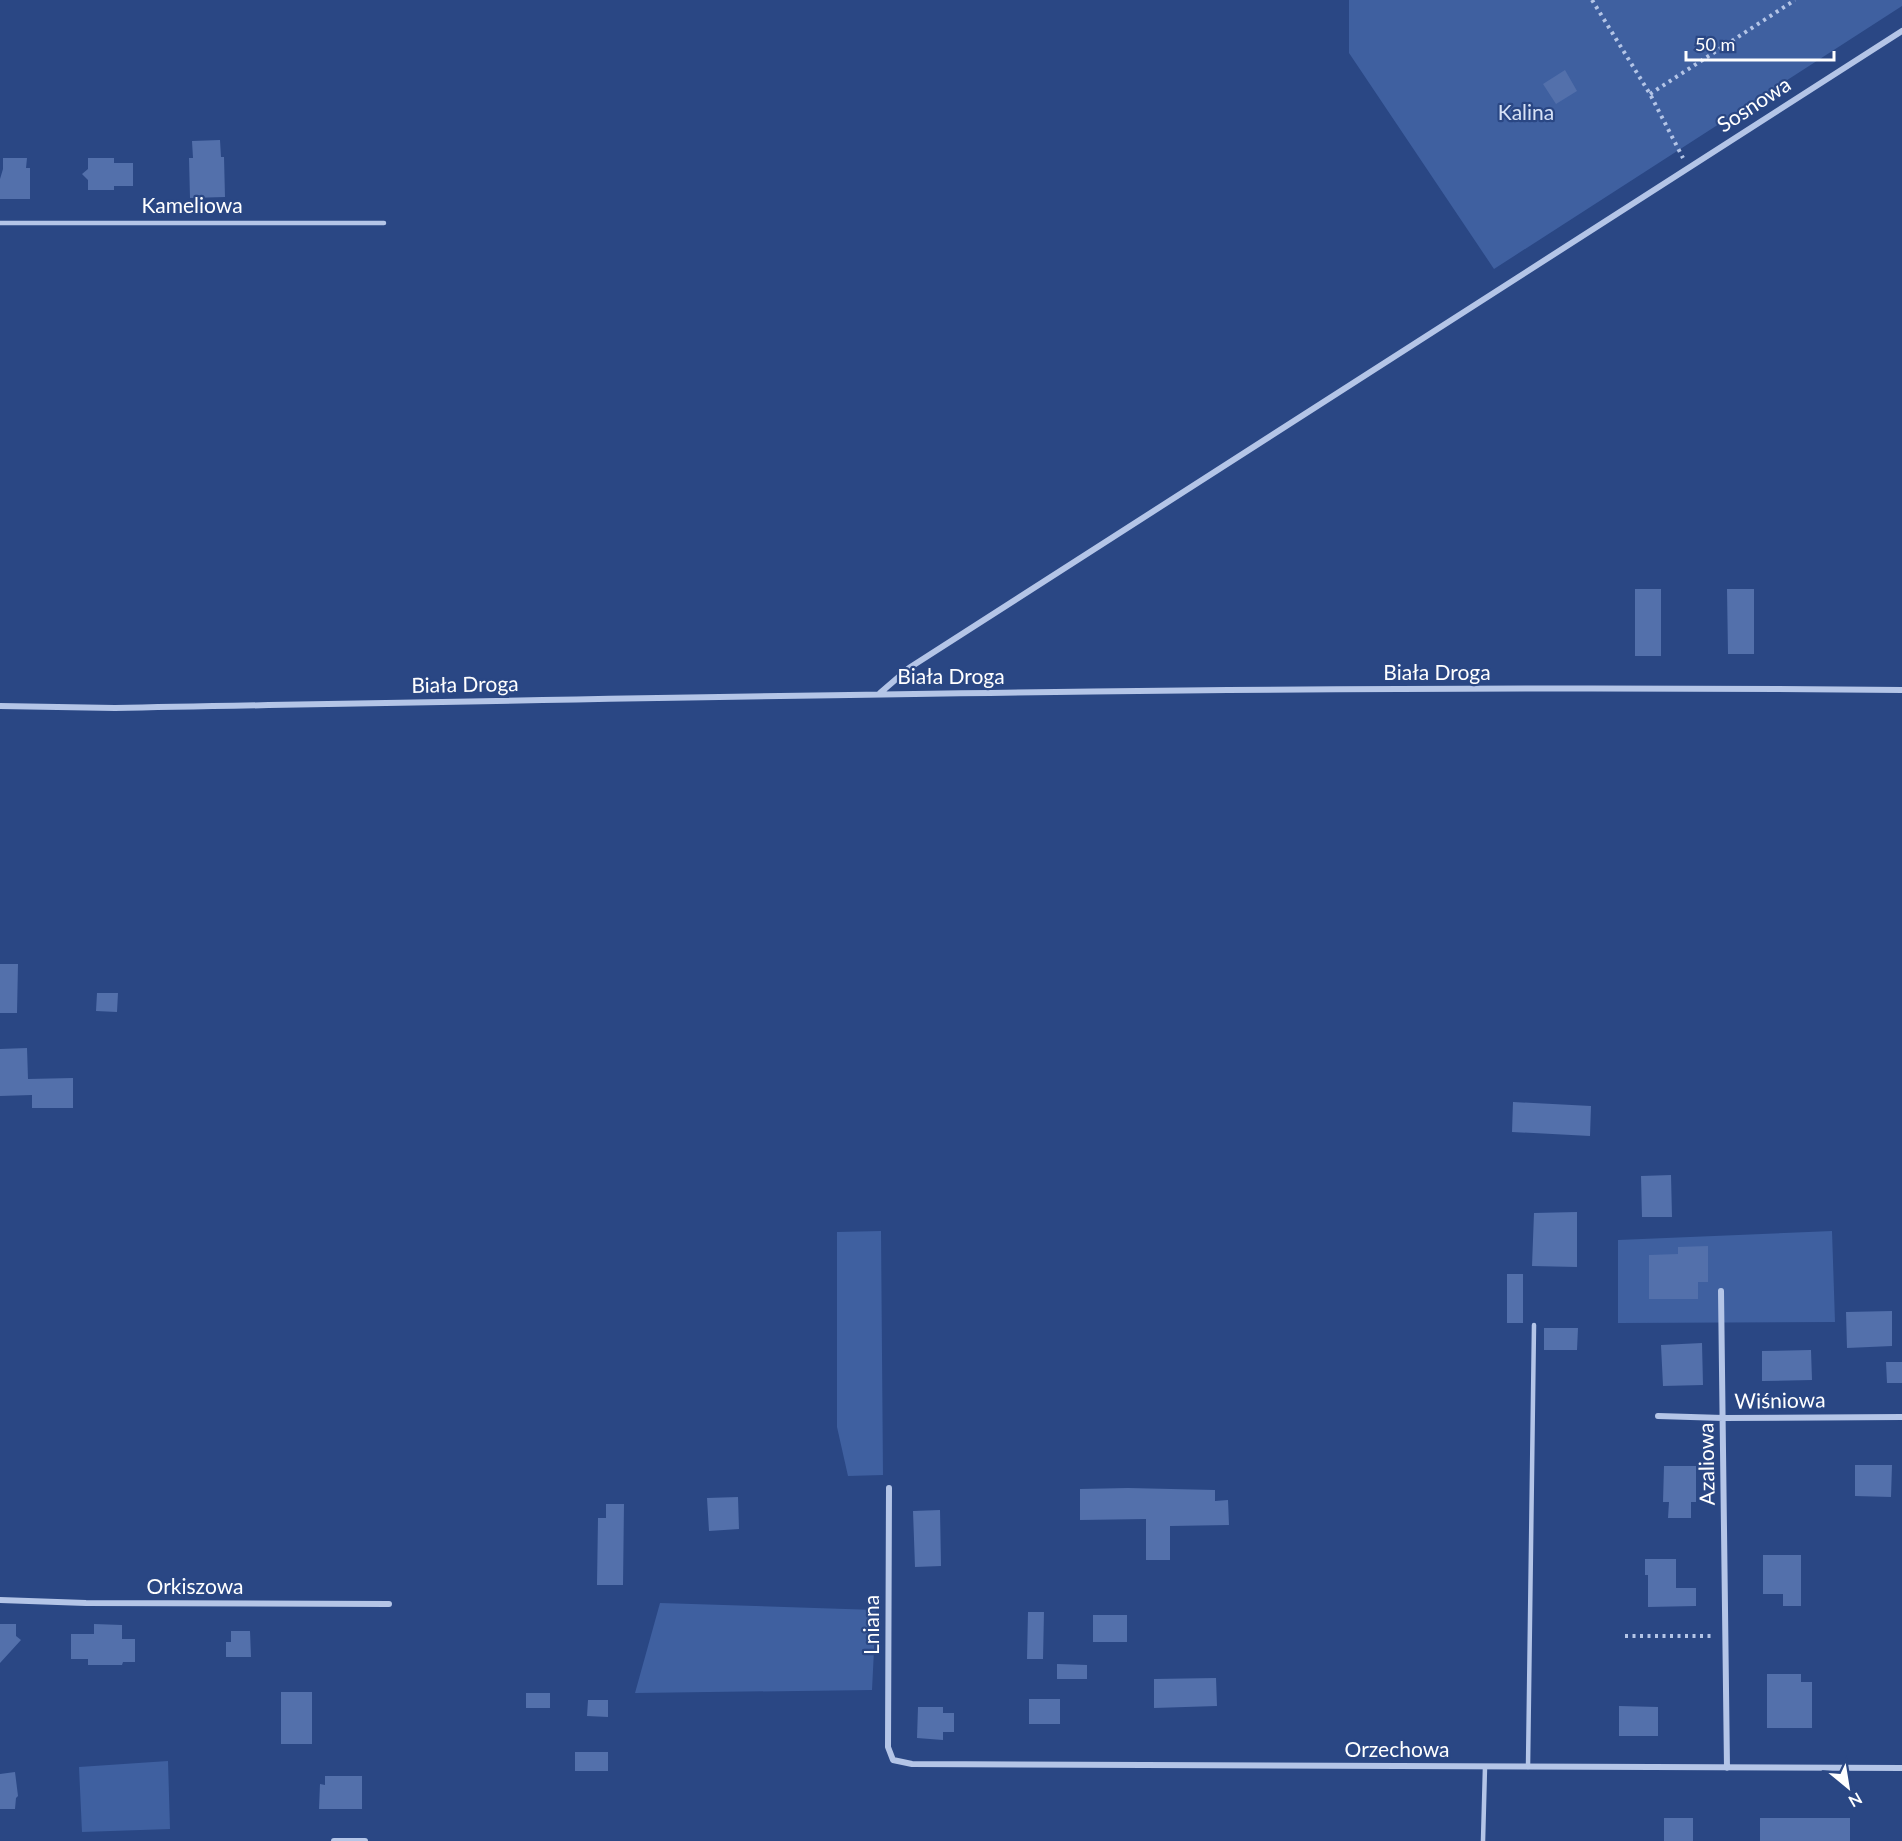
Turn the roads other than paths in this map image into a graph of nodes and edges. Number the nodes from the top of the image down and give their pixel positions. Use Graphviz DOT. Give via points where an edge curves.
graph roads {
  1 [pos="1902,31"];
  2 [pos="0,223"];
  3 [pos="384,223"];
  4 [pos="1902,690"];
  5 [pos="880,694"];
  6 [pos="0,706"];
  7 [pos="1721,1291"];
  8 [pos="1534,1325"];
  9 [pos="1658,1416"];
  10 [pos="1902,1417"];
  11 [pos="1723,1418"];
  12 [pos="889,1488"];
  13 [pos="0,1600"];
  14 [pos="389,1604"];
  15 [pos="893,1760"];
  16 [pos="1485,1767"];
  17 [pos="1528,1767"];
  18 [pos="1727,1768"];
  19 [pos="1902,1768"];
  20 [pos="334,1841"];
  21 [pos="365,1841"];
  22 [pos="1484,1841"];
  1 -- 5 [label="street, Sosnowa" via="909,668"];
  2 -- 3 [label="lane, Kameliowa"];
  4 -- 5 [label="street, Biała Droga"];
  5 -- 6 [label="street, Biała Droga" via="115,708"];
  7 -- 11 [label="street, Azaliowa"];
  8 -- 17 [label="lane"];
  9 -- 11 [label="street, Wiśniowa"];
  10 -- 11 [label="street, Wiśniowa"];
  11 -- 18 [label="street, Azaliowa"];
  12 -- 15 [label="street, Lniana" via="888,1747"];
  13 -- 14 [label="street, Orkiszowa"];
  15 -- 16 [label="street, Orzechowa" via="912,1764"];
  16 -- 17 [label="street, Orzechowa"];
  16 -- 22 [label="lane"];
  17 -- 18 [label="street, Orzechowa"];
  18 -- 19 [label="street, Orzechowa"];
  20 -- 21 [label="street"];
}
